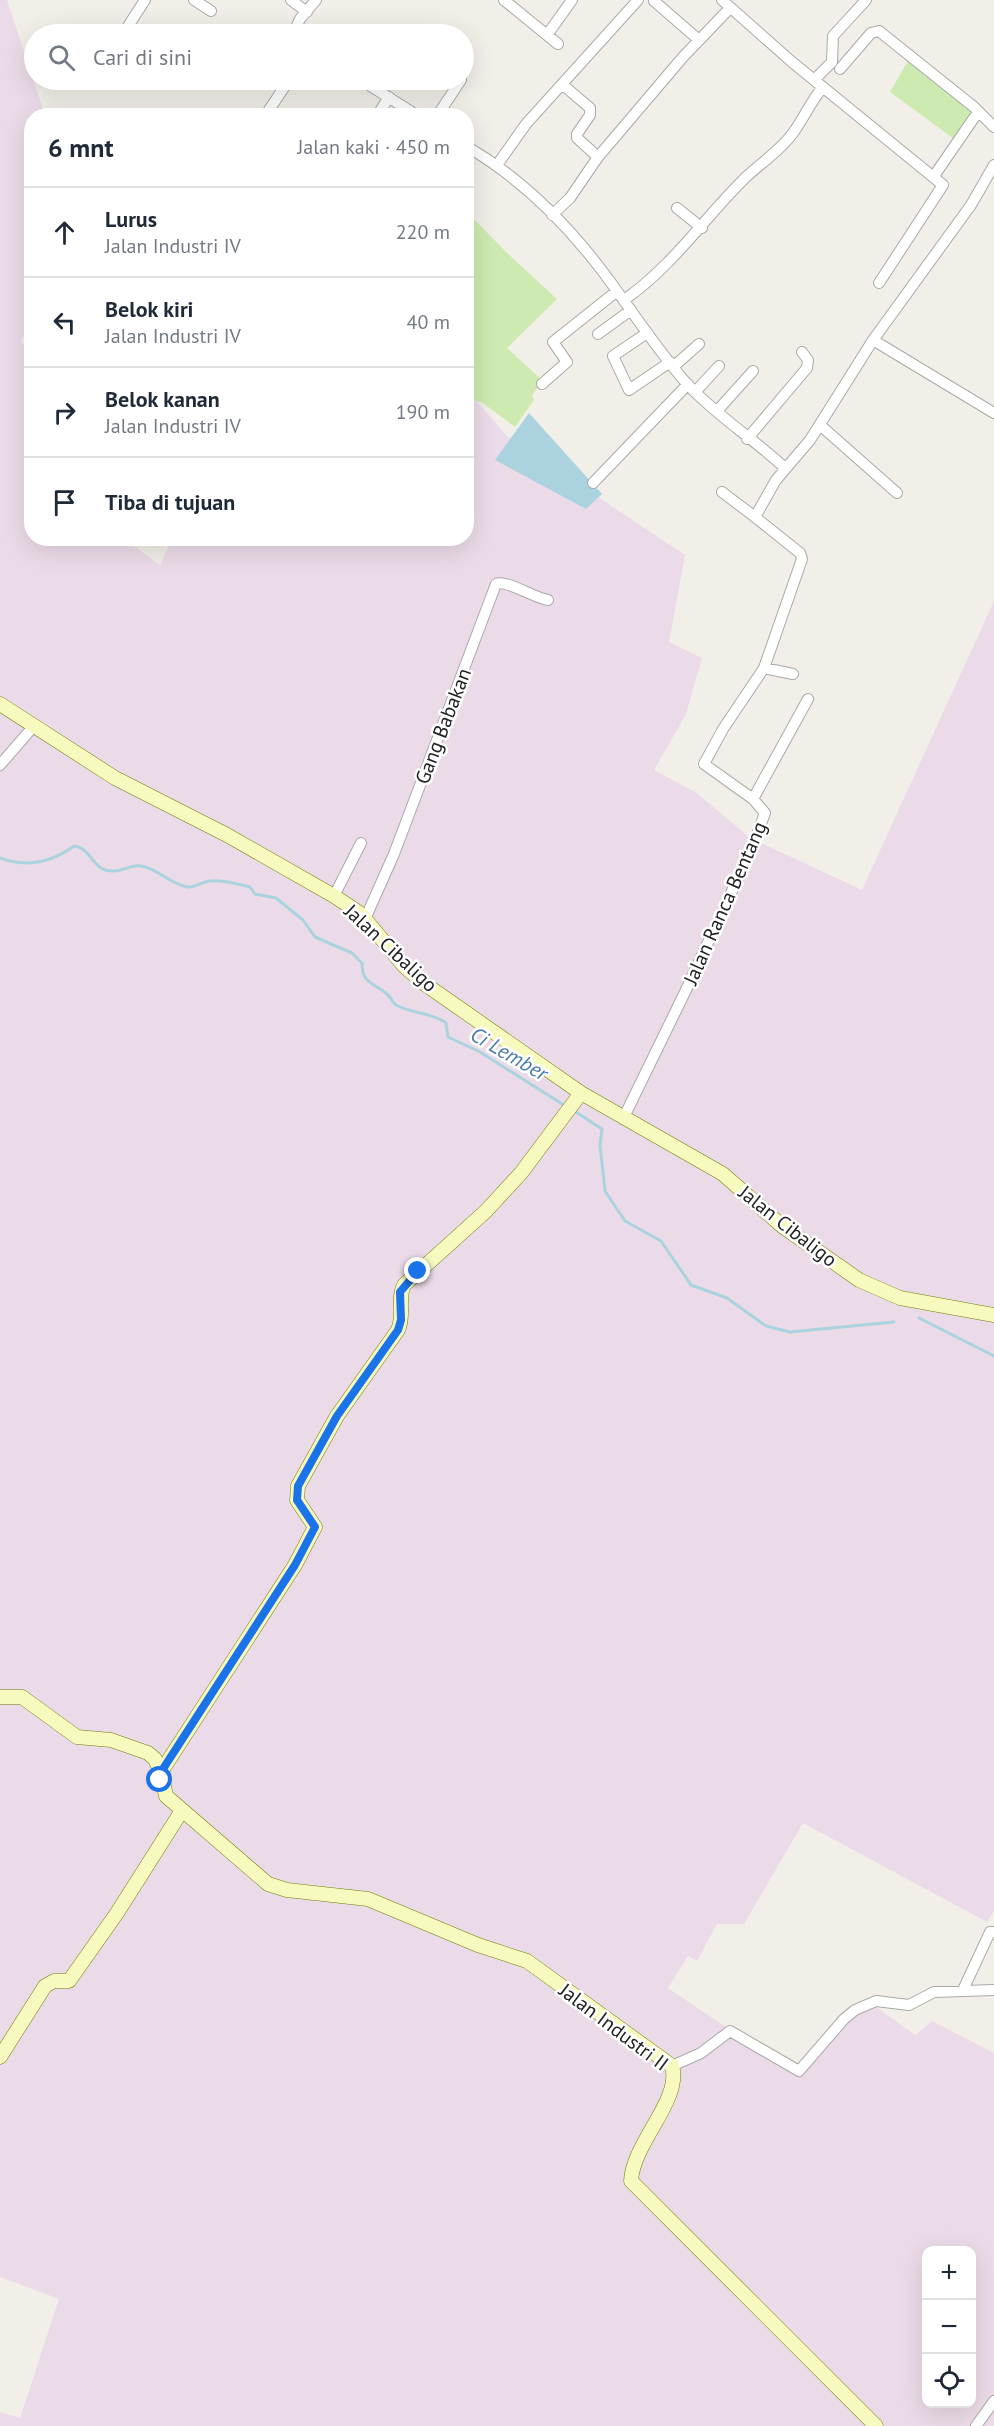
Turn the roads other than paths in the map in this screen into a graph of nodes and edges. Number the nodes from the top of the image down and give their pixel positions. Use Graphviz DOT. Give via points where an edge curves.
graph roads {
  1 [pos="145,0"];
  2 [pos="194,0"];
  3 [pos="291,0"];
  4 [pos="316,0"];
  5 [pos="504,0"];
  6 [pos="572,0"];
  7 [pos="638,0"];
  8 [pos="654,0"];
  9 [pos="866,0"];
  10 [pos="726,4"];
  11 [pos="211,11"];
  12 [pos="307,12"];
  13 [pos="129,24"];
  14 [pos="298,24"];
  15 [pos="547,34"];
  16 [pos="699,40"];
  17 [pos="558,44"];
  18 [pos="840,69"];
  19 [pos="819,83"];
  20 [pos="562,85"];
  21 [pos="283,90"];
  22 [pos="377,90"];
  23 [pos="454,90"];
  24 [pos="389,97"];
  25 [pos="271,108"];
  26 [pos="382,108"];
  27 [pos="406,108"];
  28 [pos="442,108"];
  29 [pos="978,112"];
  30 [pos="994,127"];
  31 [pos="474,151"];
  32 [pos="598,157"];
  33 [pos="497,165"];
  34 [pos="994,165"];
  35 [pos="934,176"];
  36 [pos="677,208"];
  37 [pos="552,215"];
  38 [pos="702,228"];
  39 [pos="879,283"];
  40 [pos="617,291"];
  41 [pos="624,300"];
  42 [pos="631,310"];
  43 [pos="647,333"];
  44 [pos="598,334"];
  45 [pos="873,340"];
  46 [pos="699,344"];
  47 [pos="802,352"];
  48 [pos="671,365"];
  49 [pos="719,366"];
  50 [pos="753,371"];
  51 [pos="542,384"];
  52 [pos="691,388"];
  53 [pos="717,411"];
  54 [pos="994,413"];
  55 [pos="820,425"];
  56 [pos="747,438"];
  57 [pos="785,468"];
  58 [pos="593,483"];
  59 [pos="722,492"];
  60 [pos="897,493"];
  61 [pos="755,517"];
  62 [pos="549,600"];
  63 [pos="764,668"];
  64 [pos="793,674"];
  65 [pos="808,699"];
  66 [pos="0,704"];
  67 [pos="33,727"];
  68 [pos="0,765"];
  69 [pos="753,799"];
  70 [pos="361,843"];
  71 [pos="334,896"];
  72 [pos="365,919"];
  73 [pos="581,1093"];
  74 [pos="623,1119"];
  75 [pos="994,1315"];
  76 [pos="0,1697"];
  77 [pos="161,1772"];
  78 [pos="181,1812"];
  79 [pos="994,1932"];
  80 [pos="992,1987"];
  81 [pos="963,1990"];
  82 [pos="0,2057"];
  83 [pos="672,2067"];
  84 [pos="994,2401"];
  85 [pos="876,2426"];
  86 [pos="976,2426"];
  1 -- 13 [label="street"];
  2 -- 11 [label="street"];
  3 -- 12 [label="street"];
  4 -- 12 [label="street"];
  5 -- 15 [label="street"];
  6 -- 15 [label="street"];
  7 -- 20 [label="street"];
  8 -- 16 [label="street"];
  9 -- 19 [label="street" via="833,36 832,62"];
  10 -- 16 [label="street"];
  10 -- 19 [label="street"];
  12 -- 14 [label="street"];
  15 -- 17 [label="street"];
  16 -- 32 [label="street"];
  18 -- 29 [label="street" via="871,33 879,31"];
  19 -- 35 [label="street"];
  19 -- 38 [label="street" via="793,133 746,177"];
  20 -- 32 [label="street" via="590,108 577,138"];
  20 -- 33 [label="street" via="526,124"];
  21 -- 25 [label="street"];
  22 -- 24 [label="street"];
  23 -- 28 [label="street"];
  24 -- 26 [label="street"];
  24 -- 27 [label="street"];
  29 -- 30 [label="street"];
  29 -- 35 [label="street"];
  31 -- 33 [label="street"];
  32 -- 37 [label="street" via="570,198"];
  33 -- 37 [label="street"];
  34 -- 45 [label="street" via="971,205"];
  35 -- 39 [label="street" via="943,188"];
  36 -- 38 [label="street"];
  37 -- 40 [label="street"];
  38 -- 41 [label="street" via="647,284"];
  40 -- 41 [label="street"];
  40 -- 51 [label="street" via="554,342 567,362"];
  41 -- 42 [label="street"];
  42 -- 43 [label="street"];
  42 -- 44 [label="street"];
  43 -- 48 [label="street"];
  43 -- 48 [label="street" via="613,356 629,390"];
  45 -- 54 [label="street"];
  45 -- 55 [label="street"];
  46 -- 48 [label="street"];
  47 -- 56 [label="street" via="808,360 807,368"];
  48 -- 52 [label="street"];
  49 -- 52 [label="street"];
  50 -- 53 [label="street"];
  52 -- 53 [label="street"];
  52 -- 58 [label="street"];
  53 -- 56 [label="street"];
  55 -- 57 [label="street"];
  55 -- 60 [label="street"];
  56 -- 57 [label="street"];
  57 -- 61 [label="street"];
  59 -- 61 [label="street"];
  61 -- 63 [label="street, Jalan Ranca Bentang" via="800,553 802,560"];
  62 -- 72 [label="street, Gang Babakan" via="505,583 496,584 394,854"];
  63 -- 64 [label="street"];
  63 -- 69 [label="street, Jalan Ranca Bentang" via="705,764"];
  65 -- 69 [label="street"];
  66 -- 67 [label="main road, Jalan Cibaligo"];
  67 -- 68 [label="street"];
  67 -- 71 [label="main road, Jalan Cibaligo" via="116,778"];
  69 -- 74 [label="street, Jalan Ranca Bentang" via="765,813 752,848"];
  70 -- 71 [label="street"];
  71 -- 72 [label="main road, Jalan Cibaligo"];
  72 -- 73 [label="main road, Jalan Cibaligo" via="422,982"];
  73 -- 74 [label="main road, Jalan Cibaligo"];
  73 -- 77 [label="main road" via="521,1173 486,1211 404,1285 400,1292 398,1330 337,1416 298,1486 297,1500 314,1523 314,1531"];
  74 -- 75 [label="main road, Jalan Cibaligo" via="723,1174 782,1226 860,1280 900,1298"];
  76 -- 77 [label="main road" via="22,1697 77,1737 111,1740 148,1753"];
  77 -- 78 [label="main road, Jalan Industri II" via="166,1796"];
  78 -- 82 [label="main road" via="69,1981 54,1981 45,1986"];
  78 -- 83 [label="main road, Jalan Industri II" via="268,1884 287,1890 368,1899 527,1961"];
  79 -- 81 [label="street" via="990,1932"];
  80 -- 81 [label="street"];
  81 -- 83 [label="street" via="934,1992 918,2001 876,2001 855,2010 798,2071 730,2031"];
  83 -- 85 [label="main road, Jalan Industri II" via="670,2094 635,2158 631,2181"];
  84 -- 86 [label="street"];
}
